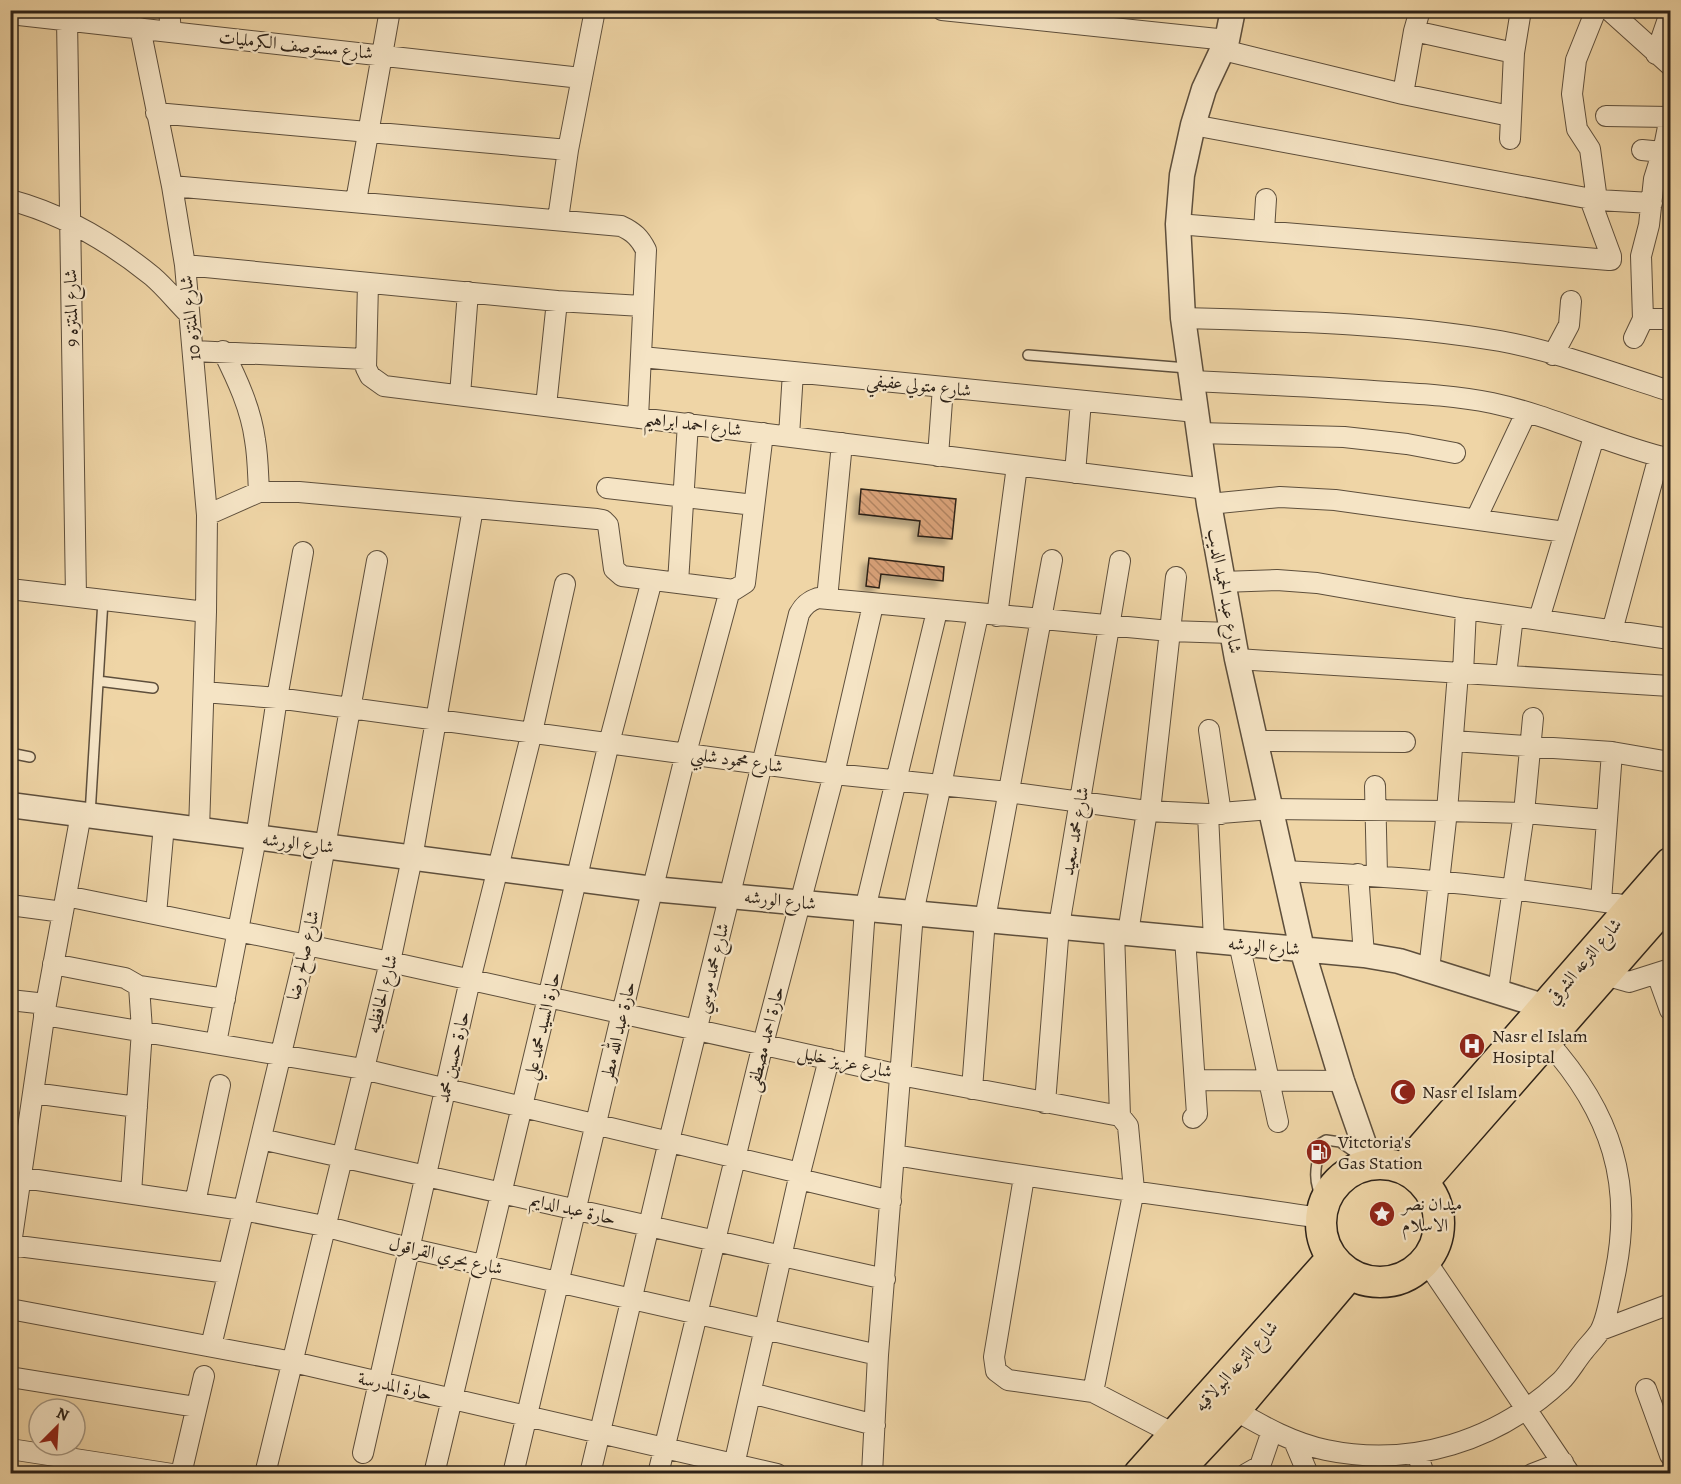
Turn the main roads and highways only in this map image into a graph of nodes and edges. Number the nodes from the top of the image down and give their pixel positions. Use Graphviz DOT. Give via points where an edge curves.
graph roads {
  1 [pos="1671,863"];
  2 [pos="1671,900"];
  3 [pos="1414,1175"];
  4 [pos="1341,1266"];
  5 [pos="1182,1461"];
  6 [pos="1139,1473"];
  1 -- 3 [label="main road, شارع الترعه الشرقي" via="1546,1007"];
  2 -- 3 [label="main road, شارع الترعه الشرقي" via="1547,1041"];
  3 -- 4 [label="main road" via="1388,1164 1371,1164 1338,1181 1323,1209 1323,1239"];
  3 -- 4 [label="main road" via="1435,1200 1440,1221 1437,1242 1426,1261 1407,1276 1384,1282 1372,1282"];
  4 -- 5 [label="main road, شارع الترعه البولاقيه"];
  4 -- 5 [label="main road, شارع الترعه البولاقيه" via="1235,1410"];
  5 -- 6 [label="main road, شارع الترعه البولاقيه"];
}
